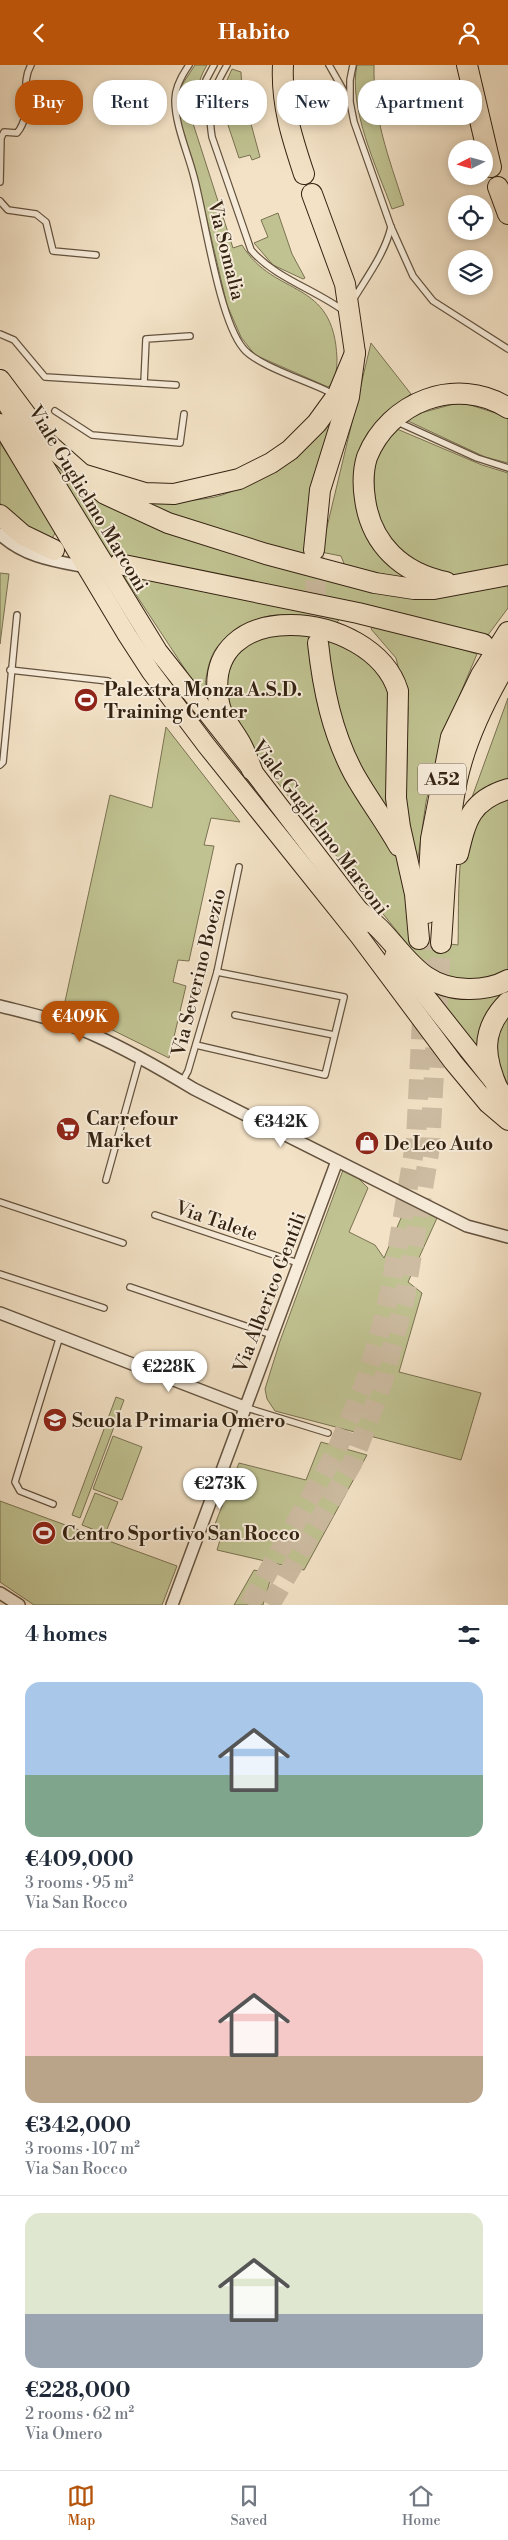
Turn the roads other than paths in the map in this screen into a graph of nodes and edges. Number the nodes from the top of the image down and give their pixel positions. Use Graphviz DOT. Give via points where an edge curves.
graph roads {
  1 [pos="31,65"];
  2 [pos="189,65"];
  3 [pos="214,65"];
  4 [pos="227,65"];
  5 [pos="283,65"];
  6 [pos="329,65"];
  7 [pos="353,65"];
  8 [pos="467,65"];
  9 [pos="206,80"];
  10 [pos="219,80"];
  11 [pos="350,102"];
  12 [pos="211,125"];
  13 [pos="485,140"];
  14 [pos="304,174"];
  15 [pos="0,181"];
  16 [pos="498,187"];
  17 [pos="312,194"];
  18 [pos="0,201"];
  19 [pos="508,214"];
  20 [pos="391,227"];
  21 [pos="96,255"];
  22 [pos="349,311"];
  23 [pos="0,334"];
  24 [pos="190,336"];
  25 [pos="508,349"];
  26 [pos="355,353"];
  27 [pos="0,380"];
  28 [pos="144,383"];
  29 [pos="176,385"];
  30 [pos="328,391"];
  31 [pos="0,393"];
  32 [pos="508,408"];
  33 [pos="54,411"];
  34 [pos="184,414"];
  35 [pos="0,423"];
  36 [pos="402,424"];
  37 [pos="508,468"];
  38 [pos="82,474"];
  39 [pos="0,515"];
  40 [pos="0,534"];
  41 [pos="54,550"];
  42 [pos="314,550"];
  43 [pos="119,564"];
  44 [pos="86,567"];
  45 [pos="508,575"];
  46 [pos="460,585"];
  47 [pos="337,609"];
  48 [pos="17,615"];
  49 [pos="508,632"];
  50 [pos="318,643"];
  51 [pos="483,644"];
  52 [pos="508,661"];
  53 [pos="10,670"];
  54 [pos="108,681"];
  55 [pos="395,681"];
  56 [pos="0,765"];
  57 [pos="252,770"];
  58 [pos="508,789"];
  59 [pos="239,867"];
  60 [pos="411,870"];
  61 [pos="360,912"];
  62 [pos="428,941"];
  63 [pos="217,971"];
  64 [pos="508,980"];
  65 [pos="508,1002"];
  66 [pos="0,1005"];
  67 [pos="235,1015"];
  68 [pos="334,1035"];
  69 [pos="196,1045"];
  70 [pos="140,1057"];
  71 [pos="182,1082"];
  72 [pos="504,1097"];
  73 [pos="508,1121"];
  74 [pos="337,1161"];
  75 [pos="106,1181"];
  76 [pos="0,1202"];
  77 [pos="155,1215"];
  78 [pos="508,1237"];
  79 [pos="123,1243"];
  80 [pos="298,1263"];
  81 [pos="0,1274"];
  82 [pos="130,1287"];
  83 [pos="104,1308"];
  84 [pos="0,1313"];
  85 [pos="272,1335"];
  86 [pos="60,1337"];
  87 [pos="244,1407"];
  88 [pos="328,1433"];
  89 [pos="53,1504"];
  90 [pos="0,1593"];
  91 [pos="19,1605"];
  92 [pos="172,1605"];
  1 -- 15 [label="lane" via="23,127 17,133 4,132 1,138"];
  2 -- 30 [label="lane, Via Somalia" via="175,98 176,111 231,325 251,357"];
  3 -- 9 [label="lane"];
  4 -- 10 [label="lane"];
  5 -- 14 [label="highway" via="282,85 288,128"];
  6 -- 11 [label="lane"];
  7 -- 11 [label="lane"];
  8 -- 13 [label="highway"];
  11 -- 20 [label="lane"];
  12 -- 22 [label="lane" via="212,137 251,250 262,263"];
  16 -- 19 [label="highway"];
  17 -- 22 [label="highway" via="344,284"];
  18 -- 21 [label="lane" via="8,210 36,214 46,222 53,251"];
  20 -- 22 [label="lane"];
  20 -- 25 [label="lane" via="413,277 433,301"];
  22 -- 26 [label="highway"];
  23 -- 28 [label="lane" via="14,340 45,377"];
  24 -- 28 [label="lane" via="146,339"];
  26 -- 38 [label="highway" via="338,394 304,438 271,463 239,479 198,490 156,495"];
  26 -- 42 [label="highway" via="349,397 320,490"];
  27 -- 38 [label="highway" via="47,443"];
  28 -- 29 [label="lane"];
  31 -- 57 [label="main road, Viale Guglielmo Marconi" via="158,651"];
  32 -- 46 [label="highway" via="480,395 430,396 399,413 378,435 367,459 363,486 367,514 377,538 395,559 421,575"];
  33 -- 34 [label="lane" via="92,435 180,443"];
  35 -- 44 [label="main road, Viale Guglielmo Marconi"];
  36 -- 37 [label="lane" via="477,458"];
  38 -- 46 [label="highway" via="105,494 134,509 266,554 375,583 414,589"];
  39 -- 41 [label="highway" via="23,535"];
  40 -- 44 [label="street, Viale Guglielmo Marconi" via="29,554"];
  43 -- 47 [label="highway"];
  44 -- 73 [label="main road, Viale Guglielmo Marconi" via="146,665 206,745 359,936 453,1062 488,1104"];
  45 -- 46 [label="highway"];
  47 -- 51 [label="highway"];
  47 -- 55 [label="highway" via="360,625 375,642"];
  48 -- 53 [label="lane"];
  49 -- 62 [label="highway, A52" via="481,675 451,737 431,839"];
  50 -- 60 [label="highway" via="322,679 337,738"];
  52 -- 62 [label="highway, A52" via="474,725 457,779"];
  53 -- 54 [label="lane"];
  53 -- 56 [label="lane"];
  55 -- 57 [label="highway" via="367,649 355,640 330,631 285,623 246,635 231,648 224,660 217,691 223,718 242,745"];
  55 -- 60 [label="highway" via="399,702 396,798"];
  57 -- 61 [label="main road, Viale Guglielmo Marconi"];
  58 -- 62 [label="highway" via="481,802 466,821 456,865 450,921"];
  59 -- 63 [label="lane, Via Severino Boezio"];
  60 -- 62 [label="highway"];
  61 -- 64 [label="highway" via="377,924 414,969 431,981 462,989 482,989"];
  61 -- 72 [label="main road, Viale Guglielmo Marconi"];
  63 -- 68 [label="lane" via="344,997"];
  63 -- 69 [label="lane, Via Severino Boezio"];
  65 -- 72 [label="highway" via="495,1016 487,1045 488,1061"];
  66 -- 70 [label="street" via="75,1028"];
  67 -- 68 [label="lane"];
  68 -- 69 [label="lane" via="325,1075"];
  69 -- 71 [label="lane, Via Severino Boezio"];
  70 -- 71 [label="street"];
  70 -- 75 [label="lane"];
  71 -- 74 [label="street"];
  74 -- 78 [label="street" via="467,1226"];
  74 -- 80 [label="street, Via Alberico Gentili"];
  76 -- 79 [label="lane"];
  77 -- 80 [label="lane, Via Talete"];
  80 -- 85 [label="street, Via Alberico Gentili"];
  81 -- 83 [label="lane"];
  82 -- 85 [label="lane"];
  84 -- 86 [label="street"];
  85 -- 87 [label="street, Via Alberico Gentili"];
  86 -- 87 [label="street"];
  86 -- 89 [label="lane" via="15,1482 20,1491"];
  87 -- 88 [label="lane"];
  87 -- 92 [label="street, Via Alberico Gentili"];
  90 -- 91 [label="street"];
}
